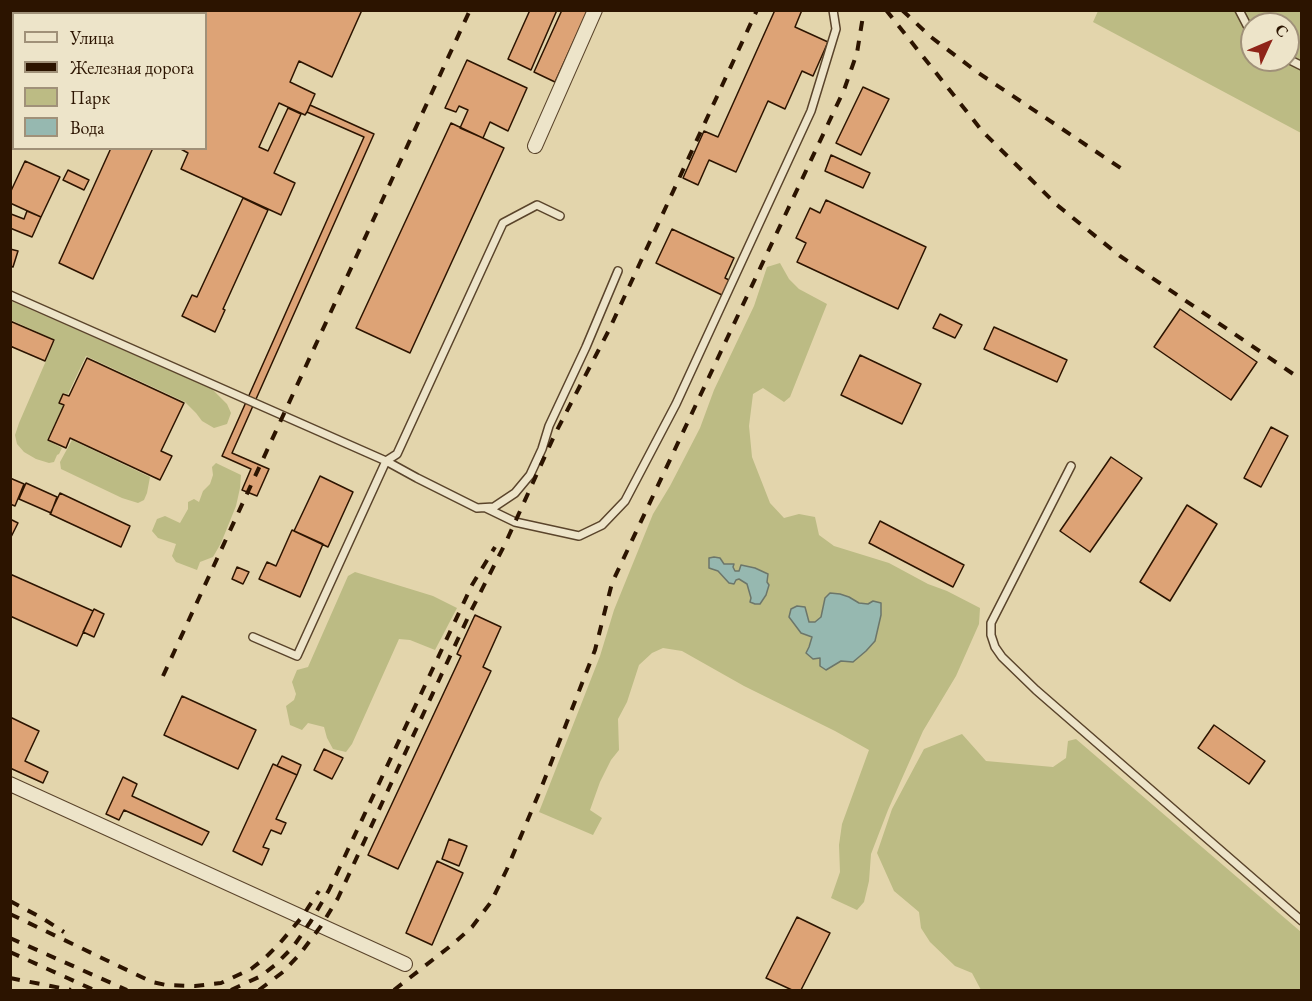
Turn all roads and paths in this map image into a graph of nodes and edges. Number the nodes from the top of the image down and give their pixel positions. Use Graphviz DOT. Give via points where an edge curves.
graph roads {
  1 [pos="595,10"];
  2 [pos="833,10"];
  3 [pos="535,146"];
  4 [pos="561,216"];
  5 [pos="618,271"];
  6 [pos="10,295"];
  7 [pos="386,461"];
  8 [pos="1071,466"];
  9 [pos="485,507"];
  10 [pos="253,637"];
  11 [pos="10,784"];
  12 [pos="1302,921"];
  13 [pos="405,964"];
  1 -- 3 [label="street"];
  2 -- 9 [label="lane" via="836,29 811,111 675,405 625,501 602,525 579,536 511,521"];
  4 -- 7 [label="lane" via="537,205 504,224 397,454"];
  5 -- 9 [label="lane" via="530,475 515,493 494,507"];
  6 -- 7 [label="lane"];
  7 -- 9 [label="lane" via="477,508"];
  7 -- 10 [label="lane" via="297,656"];
  8 -- 12 [label="lane" via="991,624 995,647 1036,690"];
  11 -- 13 [label="street"];
}
